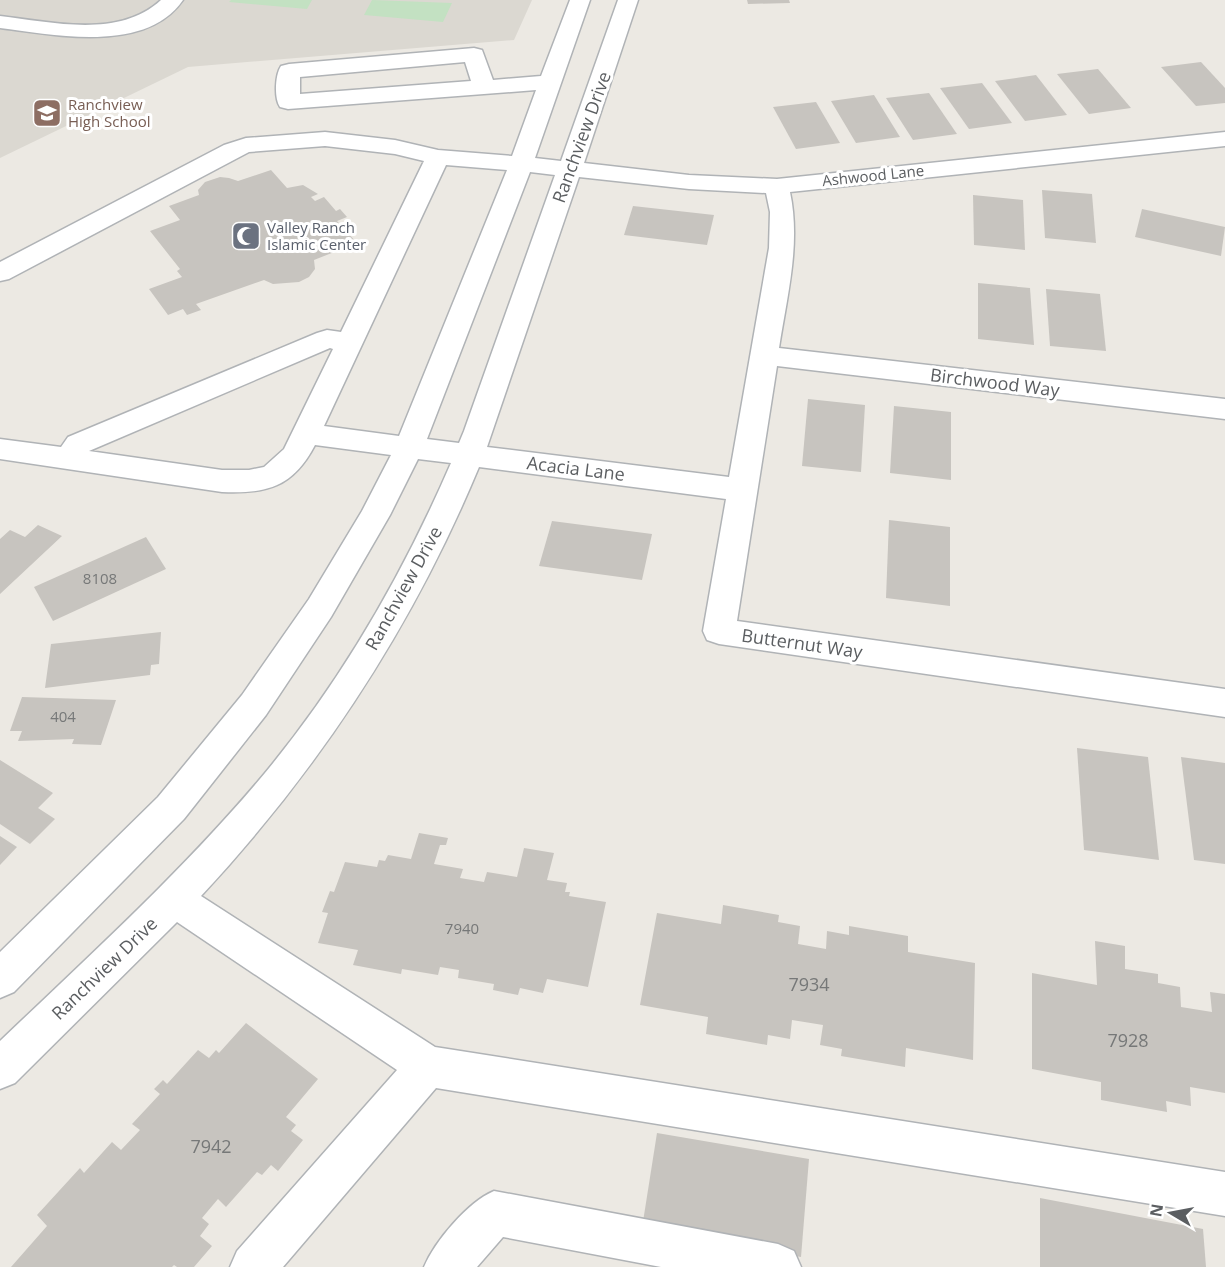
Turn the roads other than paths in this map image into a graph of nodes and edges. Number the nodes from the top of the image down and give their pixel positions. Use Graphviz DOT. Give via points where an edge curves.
graph roads {
  1 [pos="173,0"];
  2 [pos="580,0"];
  3 [pos="628,0"];
  4 [pos="0,22"];
  5 [pos="550,82"];
  6 [pos="484,87"];
  7 [pos="1225,139"];
  8 [pos="438,157"];
  9 [pos="521,164"];
  10 [pos="569,169"];
  11 [pos="777,186"];
  12 [pos="0,273"];
  13 [pos="350,342"];
  14 [pos="764,355"];
  15 [pos="1225,409"];
  16 [pos="306,434"];
  17 [pos="410,446"];
  18 [pos="0,449"];
  19 [pos="470,455"];
  20 [pos="69,459"];
  21 [pos="742,490"];
  22 [pos="1225,703"];
  23 [pos="174,899"];
  24 [pos="0,979"];
  25 [pos="428,1066"];
  26 [pos="0,1070"];
  27 [pos="1225,1194"];
  28 [pos="253,1267"];
  29 [pos="447,1267"];
  30 [pos="778,1267"];
  1 -- 4 [label="street" via="152,19 107,30"];
  2 -- 5 [label="street"];
  3 -- 10 [label="street, Ranchview Drive"];
  5 -- 6 [label="street"];
  5 -- 9 [label="street"];
  6 -- 6 [label="street" via="474,55 289,71 288,102"];
  7 -- 11 [label="street, Ashwood Lane"];
  8 -- 9 [label="street, Ashwood Lane"];
  8 -- 12 [label="street, Ashwood Lane" via="395,147 325,139 246,145"];
  8 -- 13 [label="street"];
  9 -- 10 [label="street, Ashwood Lane"];
  9 -- 17 [label="street"];
  10 -- 11 [label="street, Ashwood Lane" via="688,182"];
  10 -- 19 [label="street, Ranchview Drive"];
  11 -- 14 [label="street, Butternut Way" via="782,248"];
  13 -- 16 [label="street"];
  13 -- 20 [label="street" via="327,339 78,444"];
  14 -- 15 [label="street, Birchwood Way"];
  14 -- 21 [label="street, Butternut Way"];
  16 -- 17 [label="street, Acacia Lane"];
  16 -- 20 [label="street" via="289,464 253,482"];
  17 -- 19 [label="street, Acacia Lane"];
  17 -- 24 [label="street" via="320,608 254,705 171,808"];
  18 -- 20 [label="street"];
  19 -- 21 [label="street, Acacia Lane"];
  19 -- 23 [label="street, Ranchview Drive" via="422,557 345,688 279,781"];
  21 -- 22 [label="street, Butternut Way" via="719,631"];
  23 -- 25 [label="street"];
  23 -- 26 [label="street, Ranchview Drive"];
  25 -- 27 [label="street"];
  25 -- 28 [label="street"];
  29 -- 30 [label="street" via="494,1213"];
}
